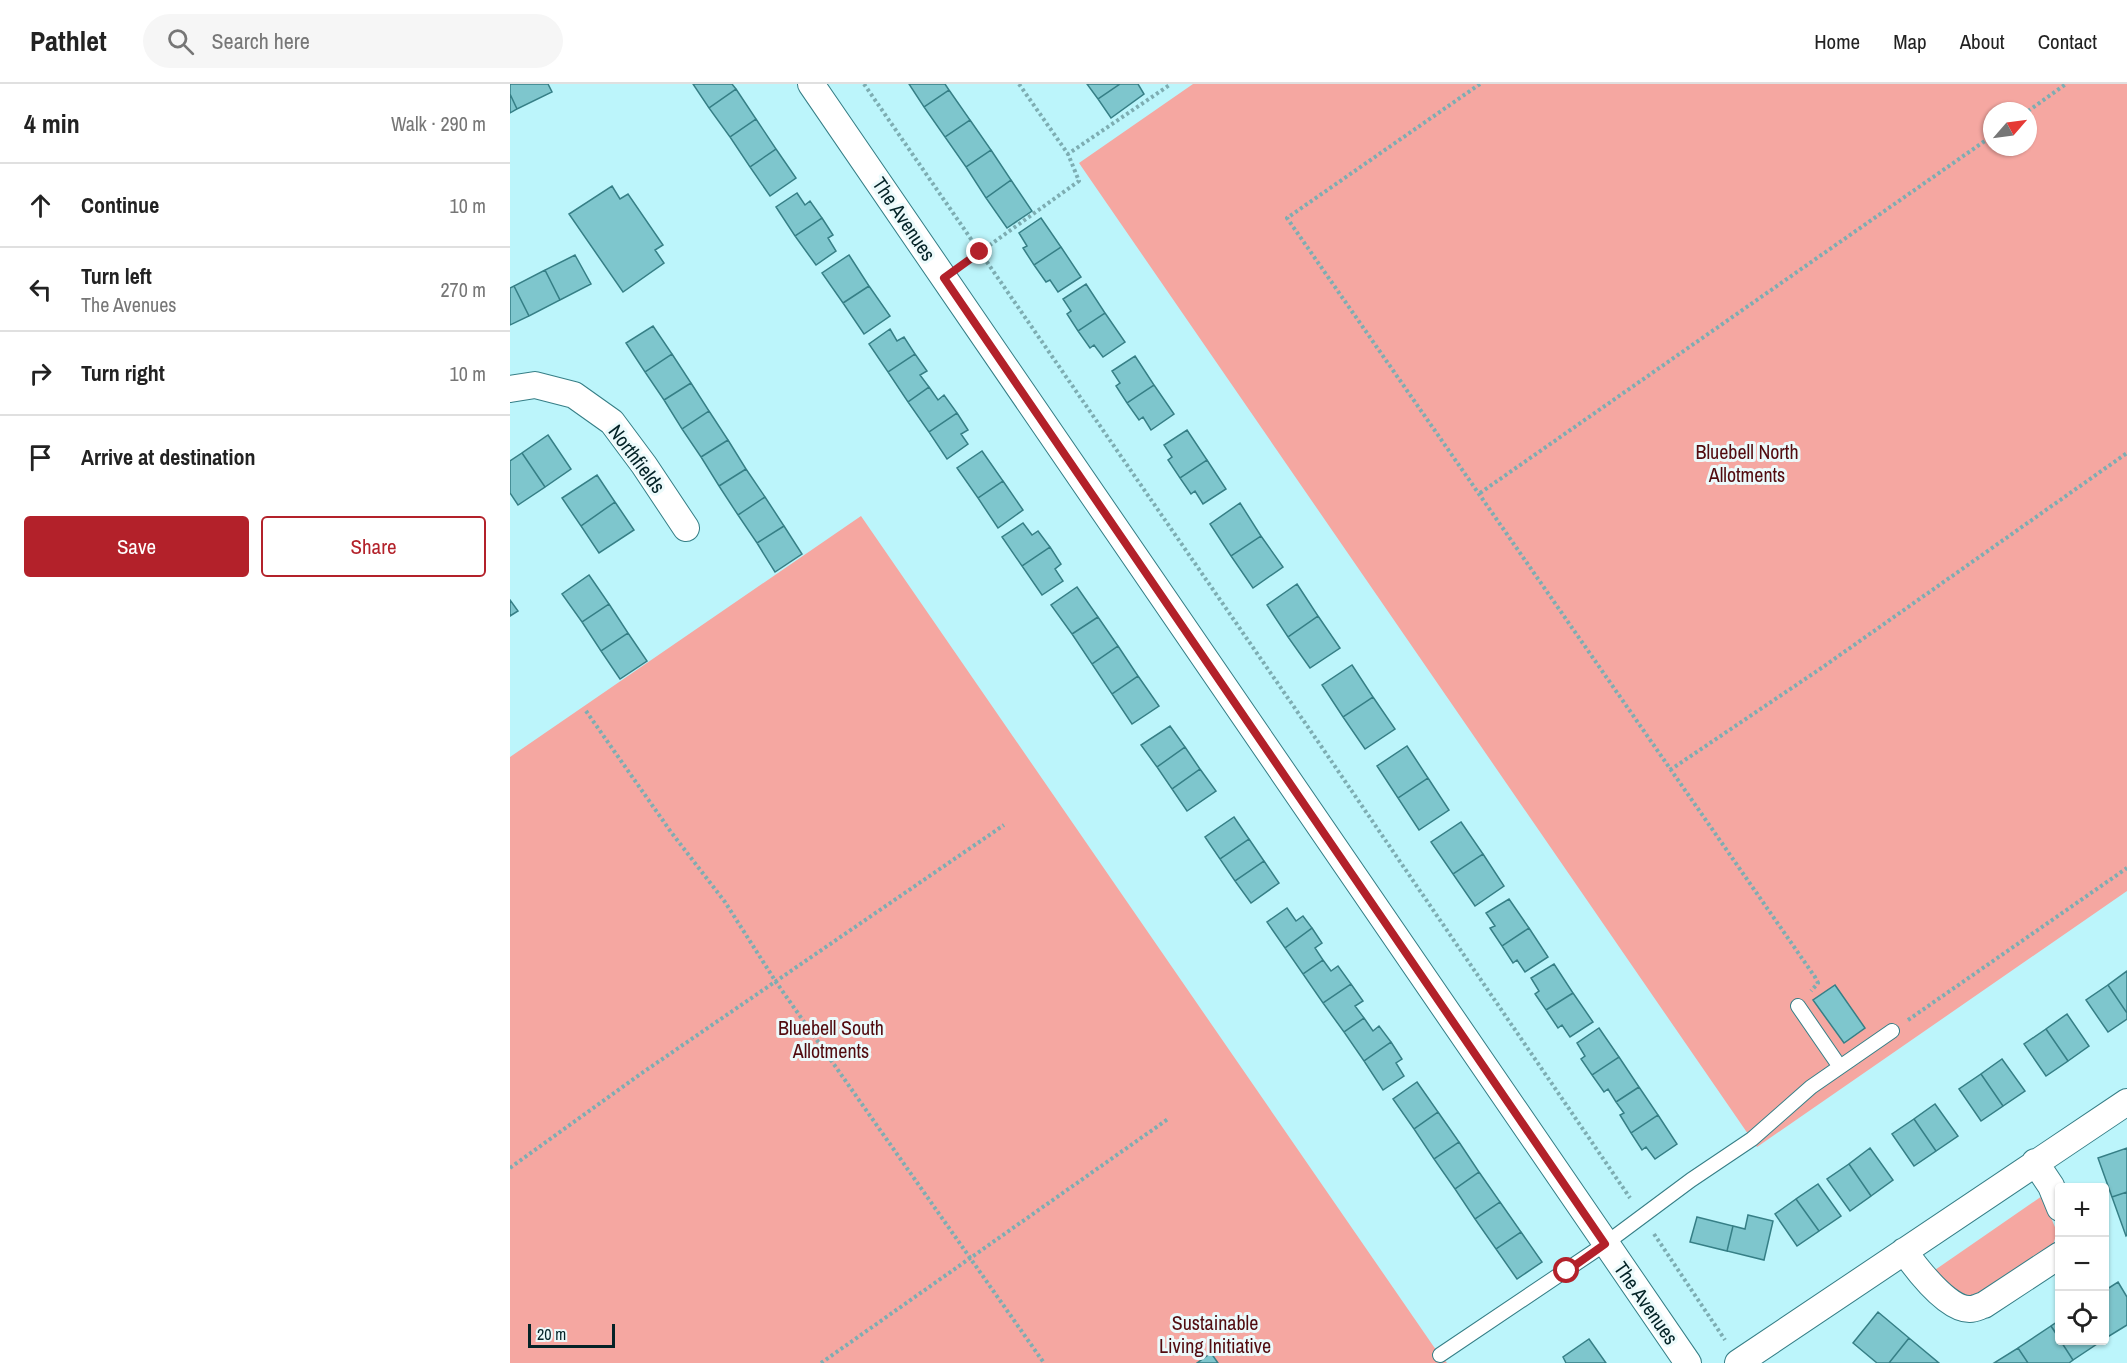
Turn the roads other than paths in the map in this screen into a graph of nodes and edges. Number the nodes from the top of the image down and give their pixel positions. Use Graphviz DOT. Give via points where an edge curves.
graph roads {
  1 [pos="811,84"];
  2 [pos="510,389"];
  3 [pos="686,528"];
  4 [pos="1798,1006"];
  5 [pos="1892,1031"];
  6 [pos="1840,1067"];
  7 [pos="2127,1102"];
  8 [pos="2035,1162"];
  9 [pos="2055,1196"];
  10 [pos="1605,1244"];
  11 [pos="1904,1251"];
  12 [pos="2055,1258"];
  13 [pos="1440,1355"];
  14 [pos="1739,1362"];
  15 [pos="1688,1363"];
  1 -- 10 [label="street, The Avenues"];
  2 -- 3 [label="street, Northfields" via="535,385 574,395 612,422"];
  4 -- 6 [label="lane"];
  5 -- 6 [label="lane"];
  6 -- 10 [label="lane" via="1752,1139"];
  7 -- 8 [label="street"];
  8 -- 9 [label="street"];
  8 -- 11 [label="street"];
  10 -- 13 [label="lane"];
  10 -- 15 [label="street, The Avenues"];
  11 -- 12 [label="street" via="1920,1273 1954,1304 1970,1310 1984,1305"];
  11 -- 14 [label="street"];
}
